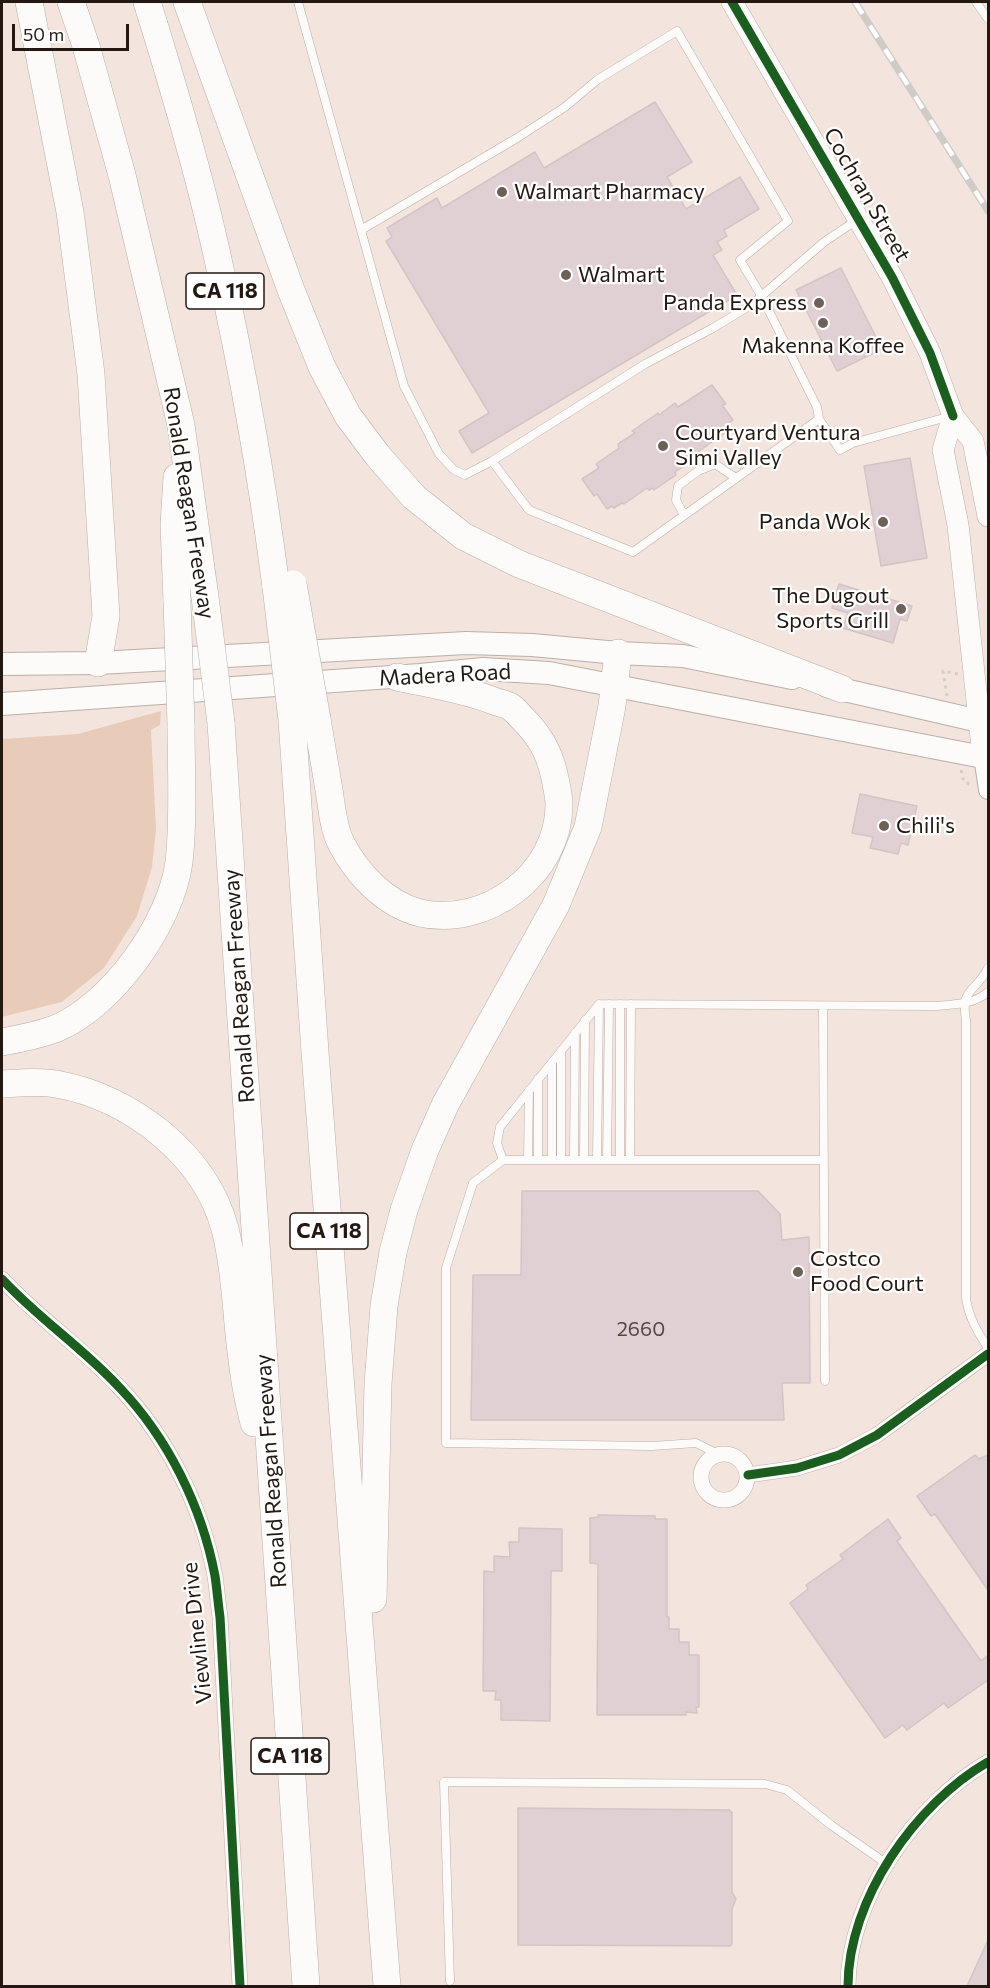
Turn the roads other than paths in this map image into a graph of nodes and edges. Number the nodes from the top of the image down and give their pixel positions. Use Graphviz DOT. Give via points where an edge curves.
graph roads {
  1 [pos="29,2"];
  2 [pos="71,2"];
  3 [pos="147,2"];
  4 [pos="187,2"];
  5 [pos="298,2"];
  6 [pos="732,2"];
  7 [pos="976,2"];
  8 [pos="988,19"];
  9 [pos="858,219"];
  10 [pos="361,230"];
  11 [pos="762,297"];
  12 [pos="953,416"];
  13 [pos="819,419"];
  14 [pos="181,425"];
  15 [pos="492,461"];
  16 [pos="736,478"];
  17 [pos="684,515"];
  18 [pos="988,516"];
  19 [pos="618,653"];
  20 [pos="98,663"];
  21 [pos="2,664"];
  22 [pos="397,677"];
  23 [pos="615,684"];
  24 [pos="842,689"];
  25 [pos="2,704"];
  26 [pos="305,719"];
  27 [pos="984,722"];
  28 [pos="986,757"];
  29 [pos="988,790"];
  30 [pos="988,968"];
  31 [pos="988,992"];
  32 [pos="599,1004"];
  33 [pos="609,1004"];
  34 [pos="620,1004"];
  35 [pos="632,1004"];
  36 [pos="963,1004"];
  37 [pos="823,1006"];
  38 [pos="585,1020"];
  39 [pos="575,1033"];
  40 [pos="2,1042"];
  41 [pos="561,1051"];
  42 [pos="552,1062"];
  43 [pos="538,1079"];
  44 [pos="2,1084"];
  45 [pos="529,1090"];
  46 [pos="574,1159"];
  47 [pos="584,1159"];
  48 [pos="597,1159"];
  49 [pos="503,1160"];
  50 [pos="528,1160"];
  51 [pos="538,1160"];
  52 [pos="552,1160"];
  53 [pos="561,1160"];
  54 [pos="607,1160"];
  55 [pos="620,1160"];
  56 [pos="630,1160"];
  57 [pos="824,1160"];
  58 [pos="2,1279"];
  59 [pos="988,1348"];
  60 [pos="988,1354"];
  61 [pos="825,1381"];
  62 [pos="718,1454"];
  63 [pos="747,1475"];
  64 [pos="274,1525"];
  65 [pos="369,1742"];
  66 [pos="988,1762"];
  67 [pos="887,1864"];
  68 [pos="450,1981"];
  69 [pos="240,1986"];
  70 [pos="306,1986"];
  71 [pos="387,1986"];
  72 [pos="848,1986"];
  1 -- 20 [label="highway" via="70,212 91,374 106,616"];
  2 -- 14 [label="highway, Ronald Reagan Freeway / CA 118" via="122,175"];
  3 -- 26 [label="highway, CA 118, bridge" via="179,107 219,264 244,385 276,485 285,585"];
  4 -- 24 [label="highway" via="322,367 348,416 414,497 463,536 519,564"];
  5 -- 10 [label="lane"];
  6 -- 9 [label="main road, Cochran Street"];
  7 -- 8 [label="lane"];
  9 -- 11 [label="lane" via="824,242"];
  9 -- 12 [label="main road, Cochran Street" via="912,314"];
  10 -- 11 [label="lane" via="517,138 565,107 597,80 677,32 788,221 740,260"];
  10 -- 15 [label="lane" via="404,386 440,454 454,470 465,475"];
  11 -- 13 [label="lane" via="817,407"];
  11 -- 15 [label="lane" via="645,364"];
  12 -- 13 [label="lane" via="840,450"];
  12 -- 18 [label="main road, Cochran Street" via="973,441"];
  12 -- 27 [label="main road" via="943,450 958,525"];
  13 -- 16 [label="lane"];
  14 -- 40 [label="highway, bridge" via="174,525 181,833 174,888 153,933 124,974 83,1012 56,1028"];
  14 -- 64 [label="highway, Ronald Reagan Freeway / CA 118, bridge" via="221,723"];
  15 -- 17 [label="lane" via="529,510 633,552"];
  16 -- 17 [label="lane"];
  16 -- 17 [label="lane" via="715,464 698,471 678,486 676,500"];
  19 -- 20 [label="main road, Madera Road" via="466,643"];
  19 -- 23 [label="highway"];
  19 -- 24 [label="main road, Madera Road" via="683,656"];
  20 -- 21 [label="main road, Madera Road"];
  22 -- 23 [label="main road, Madera Road" via="483,669 549,673"];
  22 -- 25 [label="main road, Madera Road"];
  22 -- 26 [label="highway" via="478,695 511,707 537,733 550,757 559,805 549,849 536,871 518,889 484,908 440,915 419,912 386,897 366,879 339,841"];
  23 -- 28 [label="main road, Madera Road"];
  23 -- 65 [label="highway" via="588,828 556,905 446,1103 425,1149 393,1252 378,1384"];
  24 -- 27 [label="main road, Madera Road"];
  26 -- 65 [label="highway, CA 118" via="315,1052"];
  27 -- 28 [label="main road"];
  28 -- 29 [label="street"];
  30 -- 36 [label="lane"];
  31 -- 36 [label="lane" via="980,1000"];
  32 -- 33 [label="lane"];
  32 -- 38 [label="lane"];
  32 -- 48 [label="lane"];
  33 -- 34 [label="lane"];
  33 -- 54 [label="lane"];
  34 -- 35 [label="lane"];
  34 -- 55 [label="lane"];
  35 -- 37 [label="lane"];
  35 -- 56 [label="lane"];
  36 -- 37 [label="lane"];
  36 -- 59 [label="lane" via="966,1298 974,1327"];
  37 -- 57 [label="lane"];
  38 -- 39 [label="lane"];
  38 -- 47 [label="lane"];
  39 -- 41 [label="lane"];
  39 -- 46 [label="lane"];
  41 -- 42 [label="lane"];
  41 -- 53 [label="lane"];
  42 -- 43 [label="lane"];
  42 -- 52 [label="lane"];
  43 -- 45 [label="lane"];
  43 -- 51 [label="lane"];
  44 -- 64 [label="highway" via="56,1084 119,1105 168,1140 212,1195 236,1283 244,1373"];
  45 -- 49 [label="lane" via="500,1127 497,1143"];
  45 -- 50 [label="lane"];
  46 -- 47 [label="lane"];
  46 -- 53 [label="lane"];
  47 -- 48 [label="lane"];
  48 -- 54 [label="lane"];
  49 -- 50 [label="lane"];
  49 -- 62 [label="lane" via="473,1183 446,1268 446,1443 696,1443"];
  50 -- 51 [label="lane"];
  51 -- 52 [label="lane"];
  52 -- 53 [label="lane"];
  54 -- 55 [label="lane"];
  55 -- 56 [label="lane"];
  56 -- 57 [label="lane"];
  57 -- 61 [label="lane"];
  58 -- 69 [label="street, Viewline Drive" via="119,1386 144,1416 165,1447 198,1515 215,1576 220,1617"];
  60 -- 63 [label="street" via="877,1435 839,1455 797,1468"];
  62 -- 63 [label="street" via="734,1455"];
  62 -- 63 [label="street" via="702,1470 703,1486 712,1497 733,1498 744,1489"];
  64 -- 70 [label="highway, Ronald Reagan Freeway / CA 118"];
  65 -- 71 [label="highway, CA 118"];
  66 -- 67 [label="street" via="930,1807"];
  67 -- 68 [label="lane" via="787,1790 765,1784 444,1782"];
  67 -- 72 [label="street" via="864,1912 854,1944"];
}
